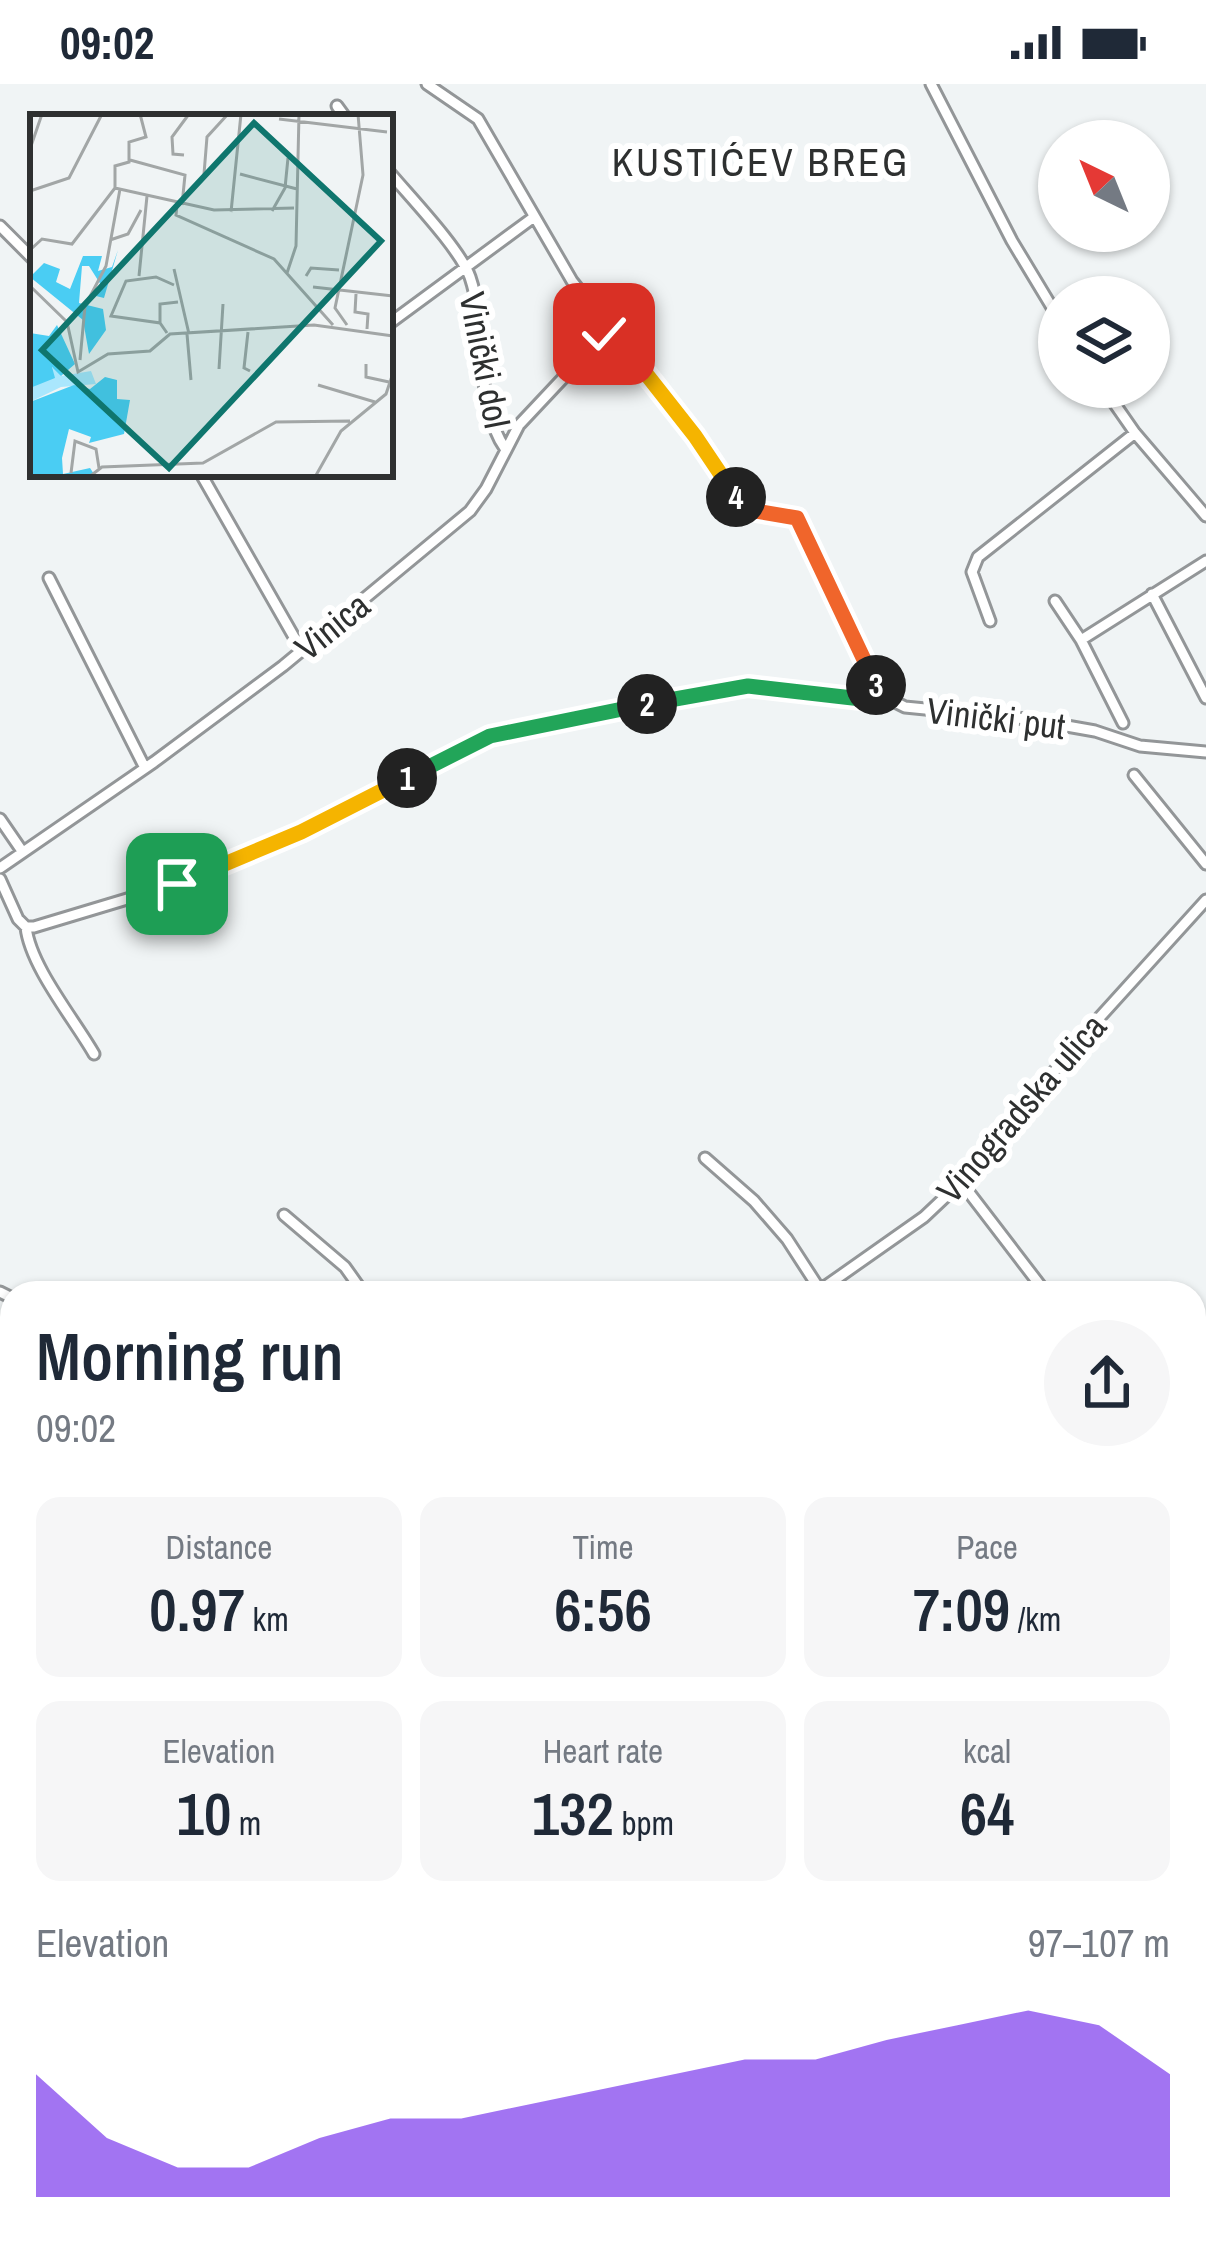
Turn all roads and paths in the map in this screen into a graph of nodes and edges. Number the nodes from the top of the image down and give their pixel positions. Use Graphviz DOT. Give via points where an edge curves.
graph roads {
  1 [pos="427,84"];
  2 [pos="931,84"];
  3 [pos="337,106"];
  4 [pos="343,114"];
  5 [pos="393,177"];
  6 [pos="534,217"];
  7 [pos="0,226"];
  8 [pos="30,256"];
  9 [pos="467,269"];
  10 [pos="1038,283"];
  11 [pos="393,321"];
  12 [pos="610,328"];
  13 [pos="1117,408"];
  14 [pos="1135,433"];
  15 [pos="506,450"];
  16 [pos="203,477"];
  17 [pos="1206,516"];
  18 [pos="1206,561"];
  19 [pos="49,578"];
  20 [pos="1152,594"];
  21 [pos="1054,601"];
  22 [pos="990,621"];
  23 [pos="1081,640"];
  24 [pos="302,651"];
  25 [pos="884,696"];
  26 [pos="1206,698"];
  27 [pos="1124,723"];
  28 [pos="1206,752"];
  29 [pos="146,768"];
  30 [pos="1133,775"];
  31 [pos="0,819"];
  32 [pos="22,850"];
  33 [pos="1206,864"];
  34 [pos="0,868"];
  35 [pos="0,879"];
  36 [pos="1206,900"];
  37 [pos="26,927"];
  38 [pos="94,1054"];
  39 [pos="705,1158"];
  40 [pos="961,1182"];
  41 [pos="284,1215"];
  42 [pos="354,1281"];
  43 [pos="812,1281"];
  44 [pos="834,1281"];
  45 [pos="1037,1281"];
  1 -- 6 [label="street" via="478,119"];
  2 -- 10 [label="street"];
  3 -- 4 [label="street"];
  5 -- 9 [label="street, Vinički dol"];
  6 -- 9 [label="street, Vinički dol"];
  6 -- 12 [label="street"];
  7 -- 8 [label="street"];
  9 -- 11 [label="street, Vinički dol"];
  9 -- 15 [label="street, Vinički dol" via="488,412"];
  12 -- 15 [label="street, Vinica" via="528,413"];
  12 -- 25 [label="street" via="740,504 797,518"];
  13 -- 14 [label="street"];
  14 -- 17 [label="street"];
  14 -- 22 [label="street" via="978,557 972,572"];
  15 -- 24 [label="street, Vinica" via="470,511"];
  16 -- 24 [label="street"];
  18 -- 20 [label="street"];
  19 -- 29 [label="street"];
  20 -- 23 [label="street"];
  20 -- 26 [label="street"];
  21 -- 23 [label="street"];
  23 -- 27 [label="street"];
  24 -- 29 [label="street, Vinica"];
  25 -- 28 [label="street, Vinički put" via="905,706"];
  25 -- 37 [label="street, Vinički put" via="735,687 517,728 242,859"];
  29 -- 32 [label="street, Vinica"];
  30 -- 33 [label="street"];
  31 -- 32 [label="street"];
  32 -- 34 [label="street, Vinica"];
  35 -- 37 [label="street"];
  36 -- 40 [label="street, Vinogradska ulica"];
  37 -- 38 [label="street"];
  39 -- 43 [label="street" via="776,1226"];
  40 -- 44 [label="street, Vinogradska ulica"];
  40 -- 45 [label="street"];
  41 -- 42 [label="street"];
}
